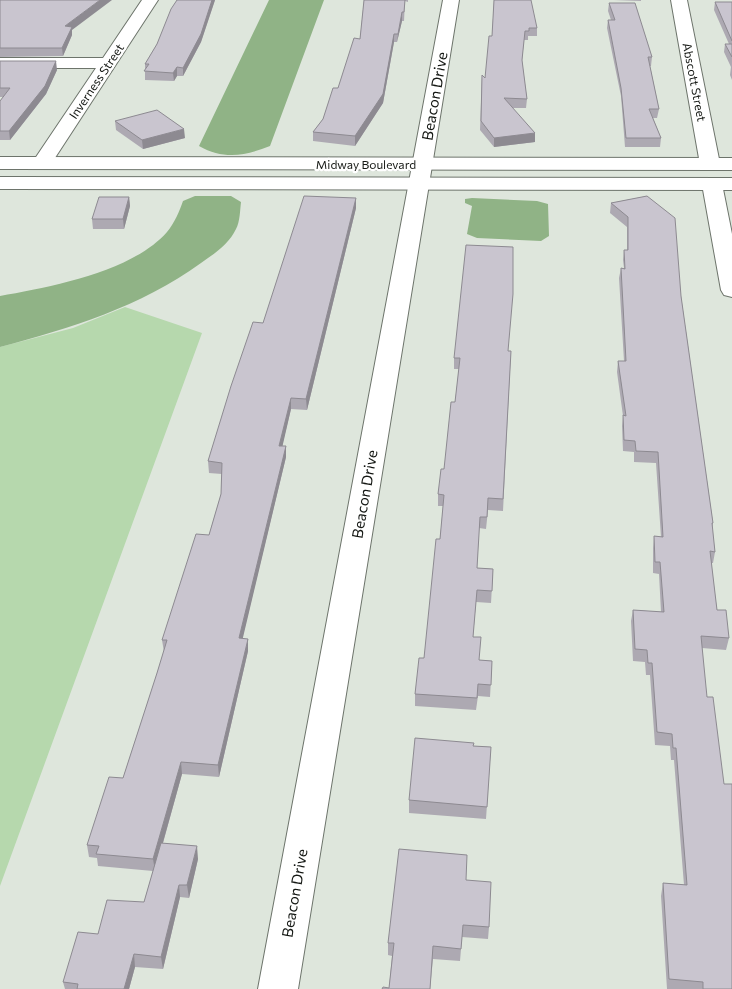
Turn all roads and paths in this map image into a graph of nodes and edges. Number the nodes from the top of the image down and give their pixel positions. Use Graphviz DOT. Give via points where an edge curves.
graph roads {
  1 [pos="150,0"];
  2 [pos="451,0"];
  3 [pos="679,0"];
  4 [pos="0,63"];
  5 [pos="109,63"];
  6 [pos="42,162"];
  7 [pos="0,163"];
  8 [pos="732,164"];
  9 [pos="421,173"];
  10 [pos="718,177"];
  11 [pos="0,183"];
  12 [pos="732,290"];
  13 [pos="278,989"];
  1 -- 5 [label="street, Inverness Street"];
  2 -- 9 [label="street, Beacon Drive"];
  3 -- 10 [label="street, Abscott Street"];
  4 -- 5 [label="street"];
  5 -- 6 [label="street, Inverness Street"];
  6 -- 7 [label="street, Midway Boulevard"];
  6 -- 9 [label="street, Midway Boulevard"];
  8 -- 10 [label="street, Midway Boulevard"];
  9 -- 10 [label="street, Midway Boulevard"];
  9 -- 11 [label="street, Midway Boulevard"];
  9 -- 13 [label="street, Beacon Drive"];
  10 -- 12 [label="street, Abscott Street"];
}
